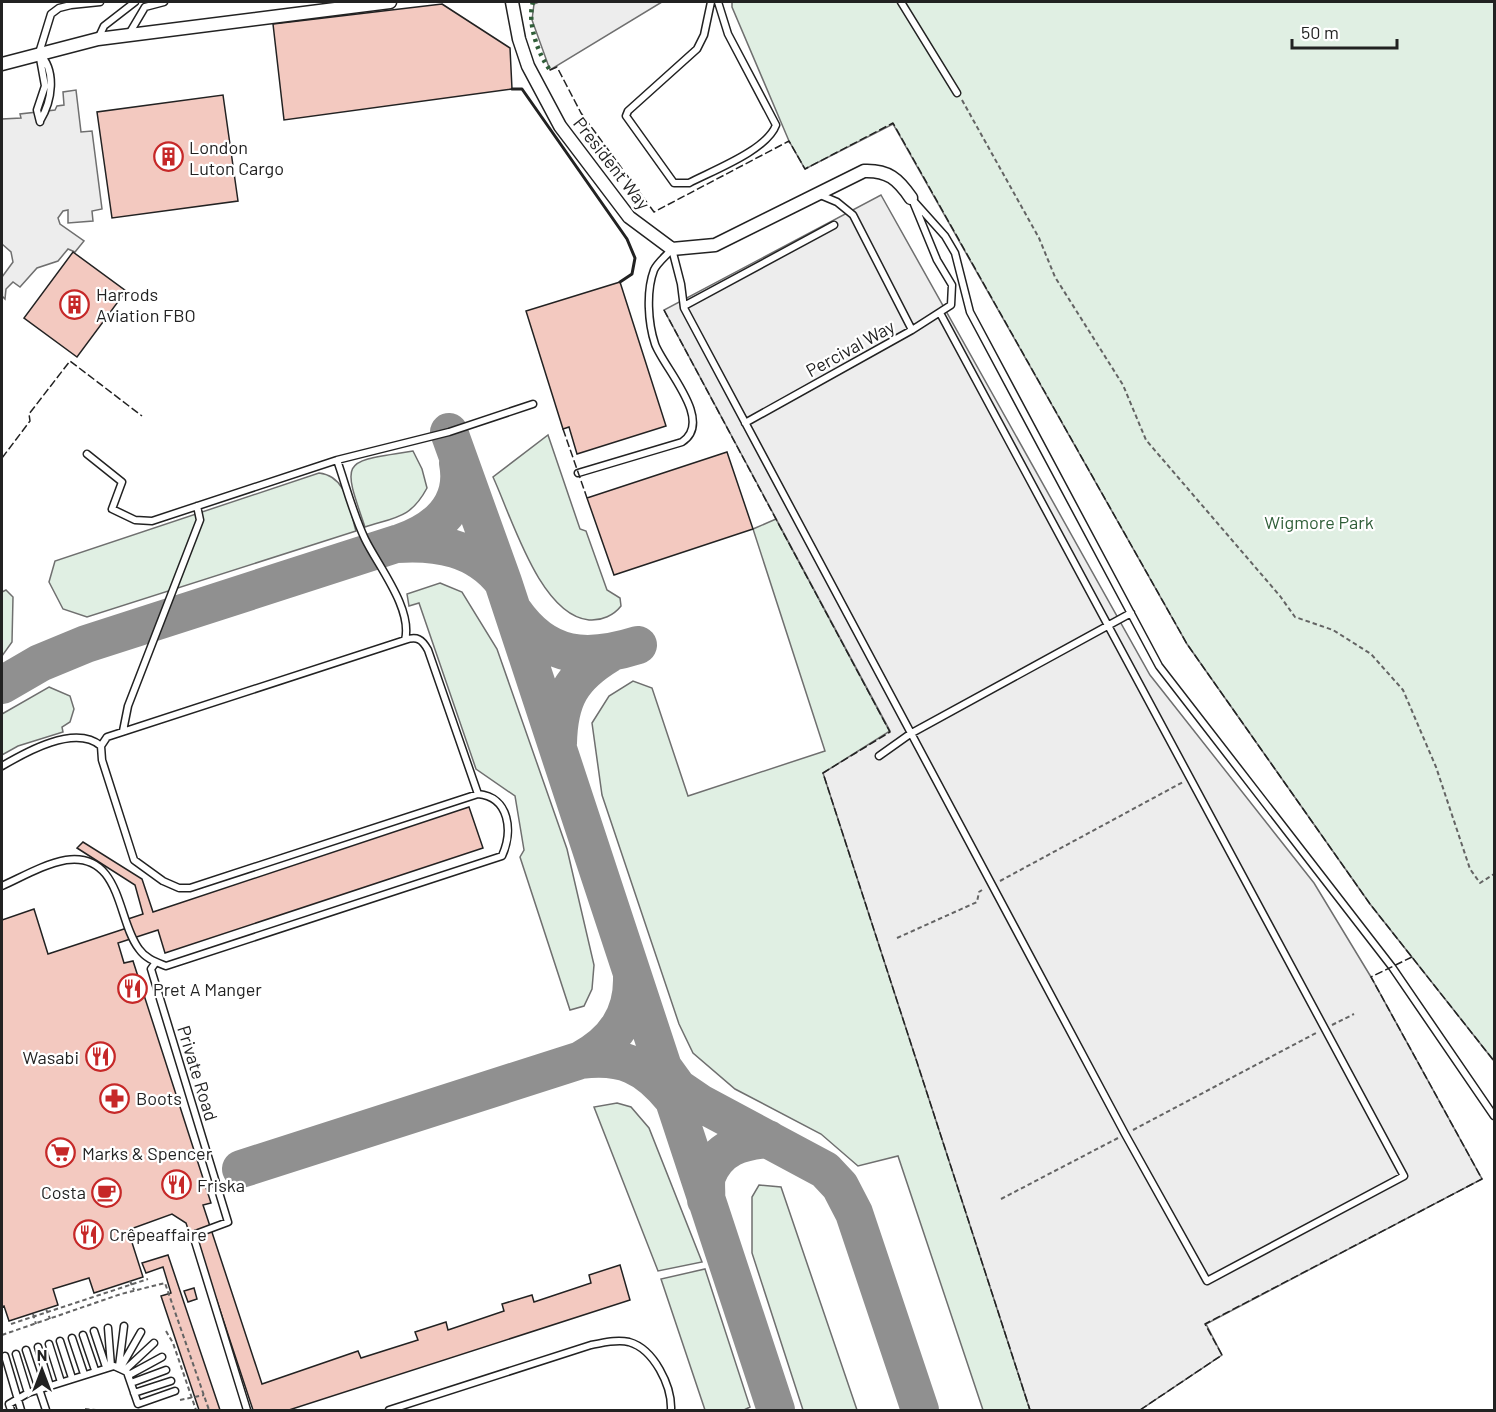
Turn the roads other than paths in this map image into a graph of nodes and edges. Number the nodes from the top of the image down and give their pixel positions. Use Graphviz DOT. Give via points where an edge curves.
graph roads {
  1 [pos="100,2"];
  2 [pos="135,2"];
  3 [pos="151,2"];
  4 [pos="164,2"];
  5 [pos="390,2"];
  6 [pos="512,2"];
  7 [pos="711,2"];
  8 [pos="718,2"];
  9 [pos="901,2"];
  10 [pos="145,7"];
  11 [pos="129,35"];
  12 [pos="98,39"];
  13 [pos="39,53"];
  14 [pos="2,64"];
  15 [pos="957,93"];
  16 [pos="816,194"];
  17 [pos="911,198"];
  18 [pos="834,225"];
  19 [pos="672,249"];
  20 [pos="684,306"];
  21 [pos="940,313"];
  22 [pos="912,330"];
  23 [pos="533,404"];
  24 [pos="745,423"];
  25 [pos="87,454"];
  26 [pos="337,460"];
  27 [pos="579,473"];
  28 [pos="198,506"];
  29 [pos="1131,614"];
  30 [pos="1109,626"];
  31 [pos="405,640"];
  32 [pos="123,730"];
  33 [pos="910,734"];
  34 [pos="101,746"];
  35 [pos="879,756"];
  36 [pos="2,766"];
  37 [pos="478,794"];
  38 [pos="2,886"];
  39 [pos="156,962"];
  40 [pos="1494,1116"];
  41 [pos="124,1326"];
  42 [pos="108,1328"];
  43 [pos="94,1331"];
  44 [pos="141,1332"];
  45 [pos="83,1335"];
  46 [pos="72,1338"];
  47 [pos="60,1341"];
  48 [pos="154,1343"];
  49 [pos="49,1344"];
  50 [pos="38,1347"];
  51 [pos="26,1350"];
  52 [pos="16,1354"];
  53 [pos="5,1356"];
  54 [pos="162,1357"];
  55 [pos="118,1368"];
  56 [pos="95,1370"];
  57 [pos="166,1370"];
  58 [pos="84,1374"];
  59 [pos="72,1378"];
  60 [pos="171,1381"];
  61 [pos="61,1382"];
  62 [pos="131,1383"];
  63 [pos="50,1386"];
  64 [pos="38,1389"];
  65 [pos="175,1391"];
  66 [pos="28,1393"];
  67 [pos="134,1393"];
  68 [pos="18,1399"];
  69 [pos="10,1407"];
  70 [pos="21,1410"];
  71 [pos="46,1410"];
  72 [pos="247,1410"];
  73 [pos="389,1410"];
  74 [pos="671,1410"];
  1 -- 13 [label="lane" via="71,5 51,14"];
  2 -- 12 [label="lane" via="104,26"];
  3 -- 10 [label="lane"];
  4 -- 10 [label="lane"];
  5 -- 11 [label="street"];
  6 -- 19 [label="street, President Way" via="528,66 560,126 628,217"];
  7 -- 8 [label="lane" via="697,49 626,117 674,183 681,185 758,146 769,139 776,125 728,34"];
  9 -- 15 [label="lane"];
  10 -- 11 [label="lane"];
  11 -- 12 [label="street"];
  12 -- 13 [label="street"];
  13 -- 13 [label="lane" via="47,61 51,77 48,109 40,122 37,110 45,86"];
  13 -- 14 [label="street"];
  16 -- 17 [label="street" via="851,175 878,170 900,182"];
  16 -- 19 [label="street" via="715,245"];
  16 -- 22 [label="lane, Percival Way" via="853,214"];
  17 -- 21 [label="lane" via="952,285 951,305"];
  17 -- 29 [label="lane" via="955,253 970,312"];
  18 -- 20 [label="lane"];
  19 -- 20 [label="lane"];
  19 -- 27 [label="lane" via="654,269 651,326 655,346 689,407 692,430 682,442"];
  20 -- 24 [label="lane"];
  21 -- 22 [label="lane"];
  21 -- 30 [label="lane"];
  22 -- 24 [label="lane, Percival Way"];
  23 -- 26 [label="lane" via="449,432"];
  24 -- 33 [label="lane"];
  25 -- 28 [label="lane" via="122,482 112,509 122,514 152,521"];
  26 -- 28 [label="lane"];
  26 -- 31 [label="lane" via="365,539 387,575 408,629"];
  28 -- 32 [label="lane" via="200,520 128,705"];
  29 -- 30 [label="lane"];
  29 -- 40 [label="lane" via="1159,666 1392,967"];
  30 -- 33 [label="lane"];
  30 -- 33 [label="lane" via="1404,1176 1207,1281"];
  31 -- 32 [label="lane"];
  31 -- 37 [label="lane" via="414,637 423,641 428,650"];
  32 -- 34 [label="lane" via="107,737"];
  33 -- 35 [label="lane"];
  34 -- 36 [label="lane" via="87,738 67,739 27,752"];
  34 -- 37 [label="lane" via="110,790 134,860 179,888 190,888"];
  37 -- 39 [label="lane" via="496,800 504,810 509,829 502,856 166,966"];
  38 -- 39 [label="lane" via="54,863 85,862 109,879 135,942"];
  39 -- 72 [label="lane, Private Road" via="151,969 228,1222 193,1235"];
  41 -- 55 [label="lane"];
  42 -- 55 [label="lane"];
  43 -- 55 [label="lane"];
  44 -- 55 [label="lane"];
  45 -- 56 [label="lane"];
  46 -- 58 [label="lane"];
  47 -- 59 [label="lane"];
  48 -- 55 [label="lane"];
  49 -- 61 [label="lane"];
  50 -- 63 [label="lane"];
  51 -- 64 [label="lane"];
  52 -- 66 [label="lane"];
  53 -- 68 [label="lane"];
  54 -- 55 [label="lane"];
  55 -- 56 [label="lane"];
  55 -- 62 [label="lane"];
  56 -- 58 [label="lane"];
  57 -- 62 [label="lane"];
  58 -- 59 [label="lane"];
  59 -- 61 [label="lane"];
  60 -- 67 [label="lane"];
  61 -- 63 [label="lane"];
  62 -- 67 [label="lane"];
  63 -- 64 [label="lane"];
  64 -- 66 [label="lane"];
  64 -- 71 [label="lane"];
  65 -- 67 [label="lane" via="138,1404"];
  66 -- 68 [label="lane"];
  68 -- 69 [label="lane"];
  68 -- 70 [label="lane"];
  73 -- 74 [label="lane" via="591,1345 618,1341 637,1345 651,1357 669,1395"];
}
